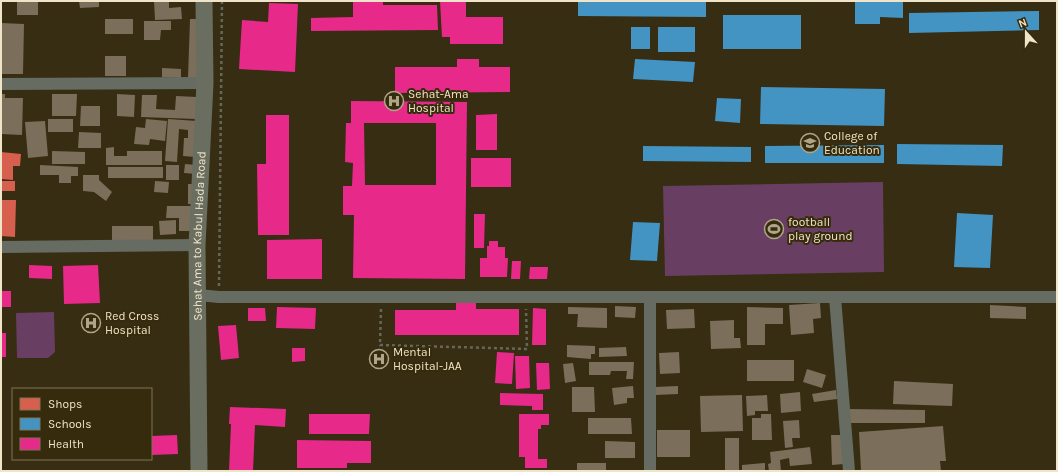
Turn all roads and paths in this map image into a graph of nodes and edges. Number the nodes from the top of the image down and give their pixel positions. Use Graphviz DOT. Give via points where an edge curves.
graph roads {
  1 [pos="204,1"];
  2 [pos="222,1"];
  3 [pos="205,83"];
  4 [pos="1,84"];
  5 [pos="198,246"];
  6 [pos="1,247"];
  7 [pos="198,295"];
  8 [pos="219,296"];
  9 [pos="380,297"];
  10 [pos="526,297"];
  11 [pos="650,297"];
  12 [pos="835,297"];
  13 [pos="1057,297"];
  14 [pos="199,471"];
  15 [pos="650,471"];
  16 [pos="849,471"];
  1 -- 3 [label="main road, Sehat Ama to Kabul Hada Road"];
  2 -- 8 [label="path"];
  3 -- 4 [label="street"];
  3 -- 5 [label="main road, Sehat Ama to Kabul Hada Road"];
  5 -- 6 [label="street"];
  5 -- 7 [label="main road, Sehat Ama to Kabul Hada Road"];
  7 -- 8 [label="street"];
  7 -- 14 [label="main road, Sehat Ama to Kabul Hada Road"];
  8 -- 9 [label="street"];
  9 -- 10 [label="street"];
  9 -- 10 [label="path" via="380,345 527,349"];
  10 -- 11 [label="street"];
  11 -- 12 [label="street"];
  11 -- 15 [label="street"];
  12 -- 13 [label="street"];
  12 -- 16 [label="street"];
}
